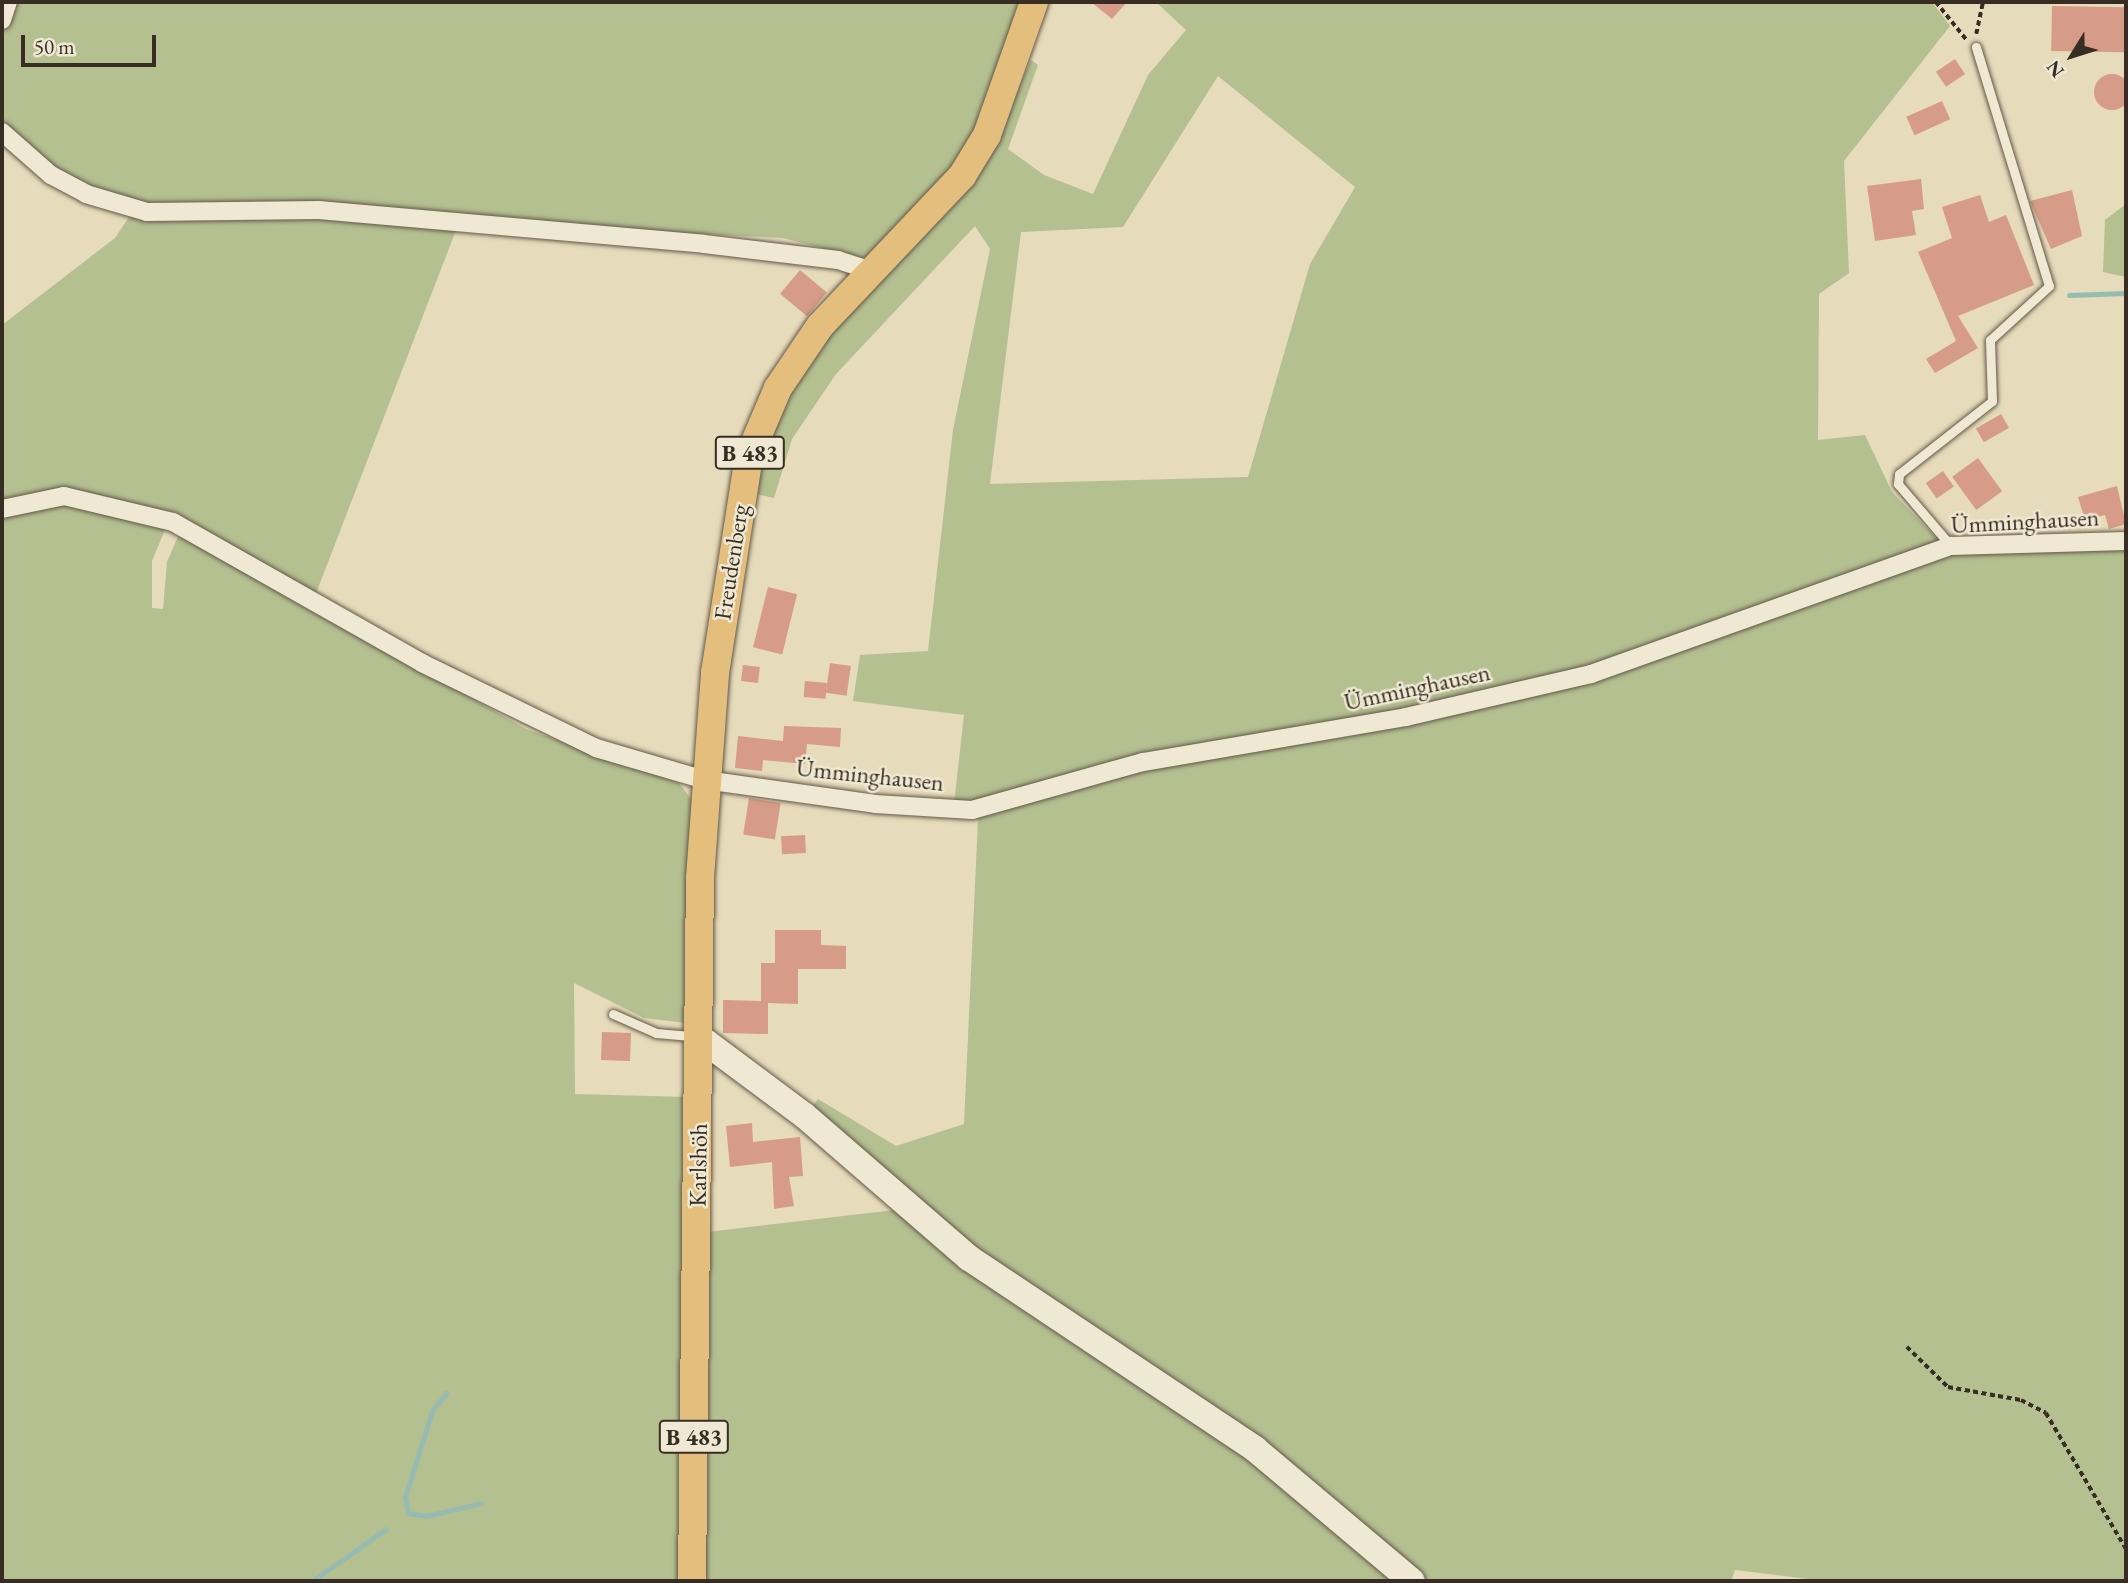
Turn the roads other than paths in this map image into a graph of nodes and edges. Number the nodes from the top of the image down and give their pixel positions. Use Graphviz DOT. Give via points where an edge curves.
graph roads {
  1 [pos="8,2"];
  2 [pos="1034,2"];
  3 [pos="2,20"];
  4 [pos="1976,47"];
  5 [pos="2,132"];
  6 [pos="874,272"];
  7 [pos="2,509"];
  8 [pos="2126,541"];
  9 [pos="1951,546"];
  10 [pos="705,780"];
  11 [pos="613,1014"];
  12 [pos="699,1037"];
  13 [pos="692,1581"];
  14 [pos="1412,1581"];
  1 -- 3 [label="street"];
  2 -- 6 [label="main road, Freudenberg / B 483" via="1008,89 962,176"];
  4 -- 9 [label="lane" via="2049,286 1990,340 1992,401 1899,474 1898,484"];
  5 -- 6 [label="street" via="51,175 86,194 147,212 319,210 704,244 838,260"];
  6 -- 10 [label="main road, Freudenberg / B 483" via="820,326 790,370 749,456 723,608"];
  7 -- 10 [label="street, Ümminghausen" via="64,496 147,511 517,712 596,748"];
  8 -- 9 [label="street, Ümminghausen"];
  9 -- 10 [label="street, Ümminghausen" via="1591,674 1406,717 1143,762 983,809 874,804"];
  10 -- 12 [label="main road, Freudenberg / B 483"];
  11 -- 12 [label="lane" via="656,1033"];
  12 -- 13 [label="main road, Karlshöh / B 483"];
  12 -- 14 [label="main road" via="1012,1290 1255,1449"];
}
